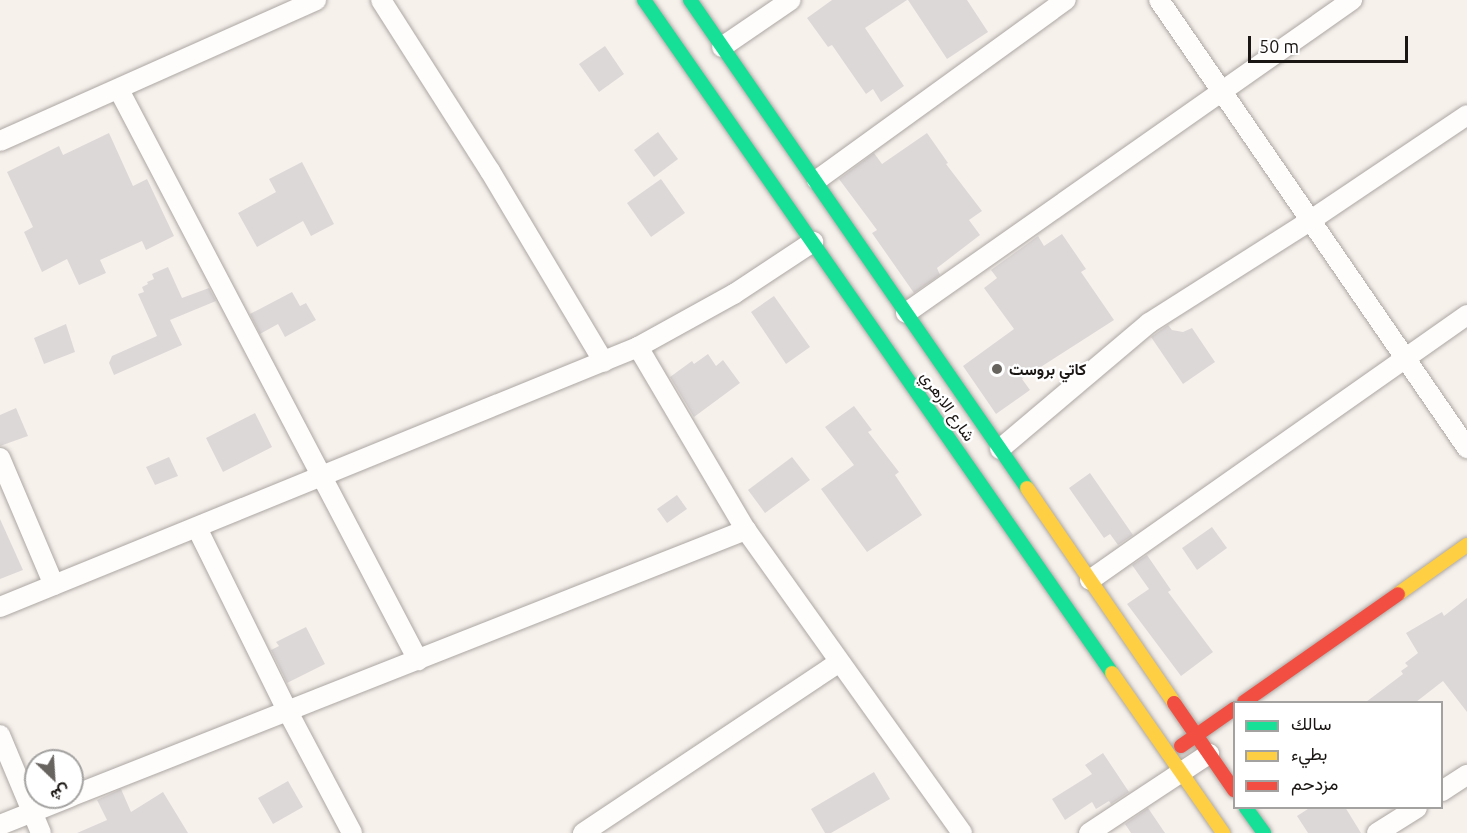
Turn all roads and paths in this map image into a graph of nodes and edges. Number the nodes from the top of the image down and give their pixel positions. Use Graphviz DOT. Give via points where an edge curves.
graph roads {
  1 [pos="316,0"];
  2 [pos="381,0"];
  3 [pos="644,0"];
  4 [pos="690,0"];
  5 [pos="791,0"];
  6 [pos="1066,0"];
  7 [pos="1159,0"];
  8 [pos="1352,0"];
  9 [pos="722,47"];
  10 [pos="118,90"];
  11 [pos="1222,92"];
  12 [pos="1467,115"];
  13 [pos="0,141"];
  14 [pos="817,180"];
  15 [pos="1311,220"];
  16 [pos="813,242"];
  17 [pos="906,313"];
  18 [pos="1467,315"];
  19 [pos="638,347"];
  20 [pos="1405,358"];
  21 [pos="604,362"];
  22 [pos="1467,448"];
  23 [pos="1000,449"];
  24 [pos="0,458"];
  25 [pos="320,478"];
  26 [pos="197,528"];
  27 [pos="746,530"];
  28 [pos="1467,544"];
  29 [pos="1090,580"];
  30 [pos="54,585"];
  31 [pos="0,607"];
  32 [pos="418,660"];
  33 [pos="839,662"];
  34 [pos="1245,701"];
  35 [pos="287,710"];
  36 [pos="1233,710"];
  37 [pos="0,735"];
  38 [pos="1197,736"];
  39 [pos="1168,753"];
  40 [pos="1209,754"];
  41 [pos="1180,771"];
  42 [pos="1467,775"];
  43 [pos="1233,789"];
  44 [pos="1443,790"];
  45 [pos="84,792"];
  46 [pos="40,809"];
  47 [pos="1247,809"];
  48 [pos="1414,809"];
  49 [pos="32,812"];
  50 [pos="0,825"];
  51 [pos="41,833"];
  52 [pos="352,833"];
  53 [pos="583,833"];
  54 [pos="962,833"];
  55 [pos="1089,833"];
  56 [pos="1223,833"];
  57 [pos="1264,833"];
  58 [pos="1377,833"];
  1 -- 10 [label="street"];
  2 -- 21 [label="street" via="490,171"];
  3 -- 16 [label="street, شارع الازهري"];
  4 -- 9 [label="street, شارع الازهري"];
  5 -- 9 [label="street"];
  6 -- 14 [label="street"];
  7 -- 11 [label="street"];
  8 -- 11 [label="street"];
  9 -- 14 [label="street, شارع الازهري"];
  10 -- 13 [label="street"];
  10 -- 25 [label="street"];
  11 -- 15 [label="street"];
  11 -- 17 [label="street"];
  12 -- 15 [label="street"];
  14 -- 17 [label="street, شارع الازهري"];
  15 -- 20 [label="street"];
  15 -- 23 [label="street" via="1149,323"];
  16 -- 19 [label="street" via="734,294"];
  16 -- 39 [label="street, شارع الازهري"];
  17 -- 23 [label="street, شارع الازهري"];
  18 -- 20 [label="street"];
  19 -- 21 [label="street"];
  19 -- 27 [label="street"];
  20 -- 22 [label="street"];
  20 -- 29 [label="street"];
  21 -- 25 [label="street"];
  23 -- 29 [label="street, شارع الازهري"];
  24 -- 30 [label="street"];
  25 -- 26 [label="street"];
  25 -- 32 [label="street"];
  26 -- 30 [label="street"];
  26 -- 35 [label="street"];
  27 -- 32 [label="street"];
  27 -- 33 [label="street"];
  28 -- 34 [label="street"];
  29 -- 38 [label="street, شارع الازهري"];
  30 -- 31 [label="street"];
  32 -- 35 [label="street"];
  33 -- 53 [label="street"];
  33 -- 54 [label="street"];
  35 -- 45 [label="street"];
  35 -- 52 [label="street"];
  36 -- 38 [label="street"];
  37 -- 49 [label="street"];
  38 -- 39 [label="street"];
  38 -- 40 [label="street, شارع الازهري"];
  39 -- 41 [label="street, شارع الازهري"];
  40 -- 41 [label="street"];
  40 -- 43 [label="street, شارع الازهري"];
  41 -- 55 [label="street"];
  41 -- 56 [label="street, شارع الازهري"];
  42 -- 44 [label="street"];
  46 -- 49 [label="street"];
  47 -- 57 [label="street"];
  48 -- 58 [label="street"];
  49 -- 50 [label="street"];
  49 -- 51 [label="street"];
}
